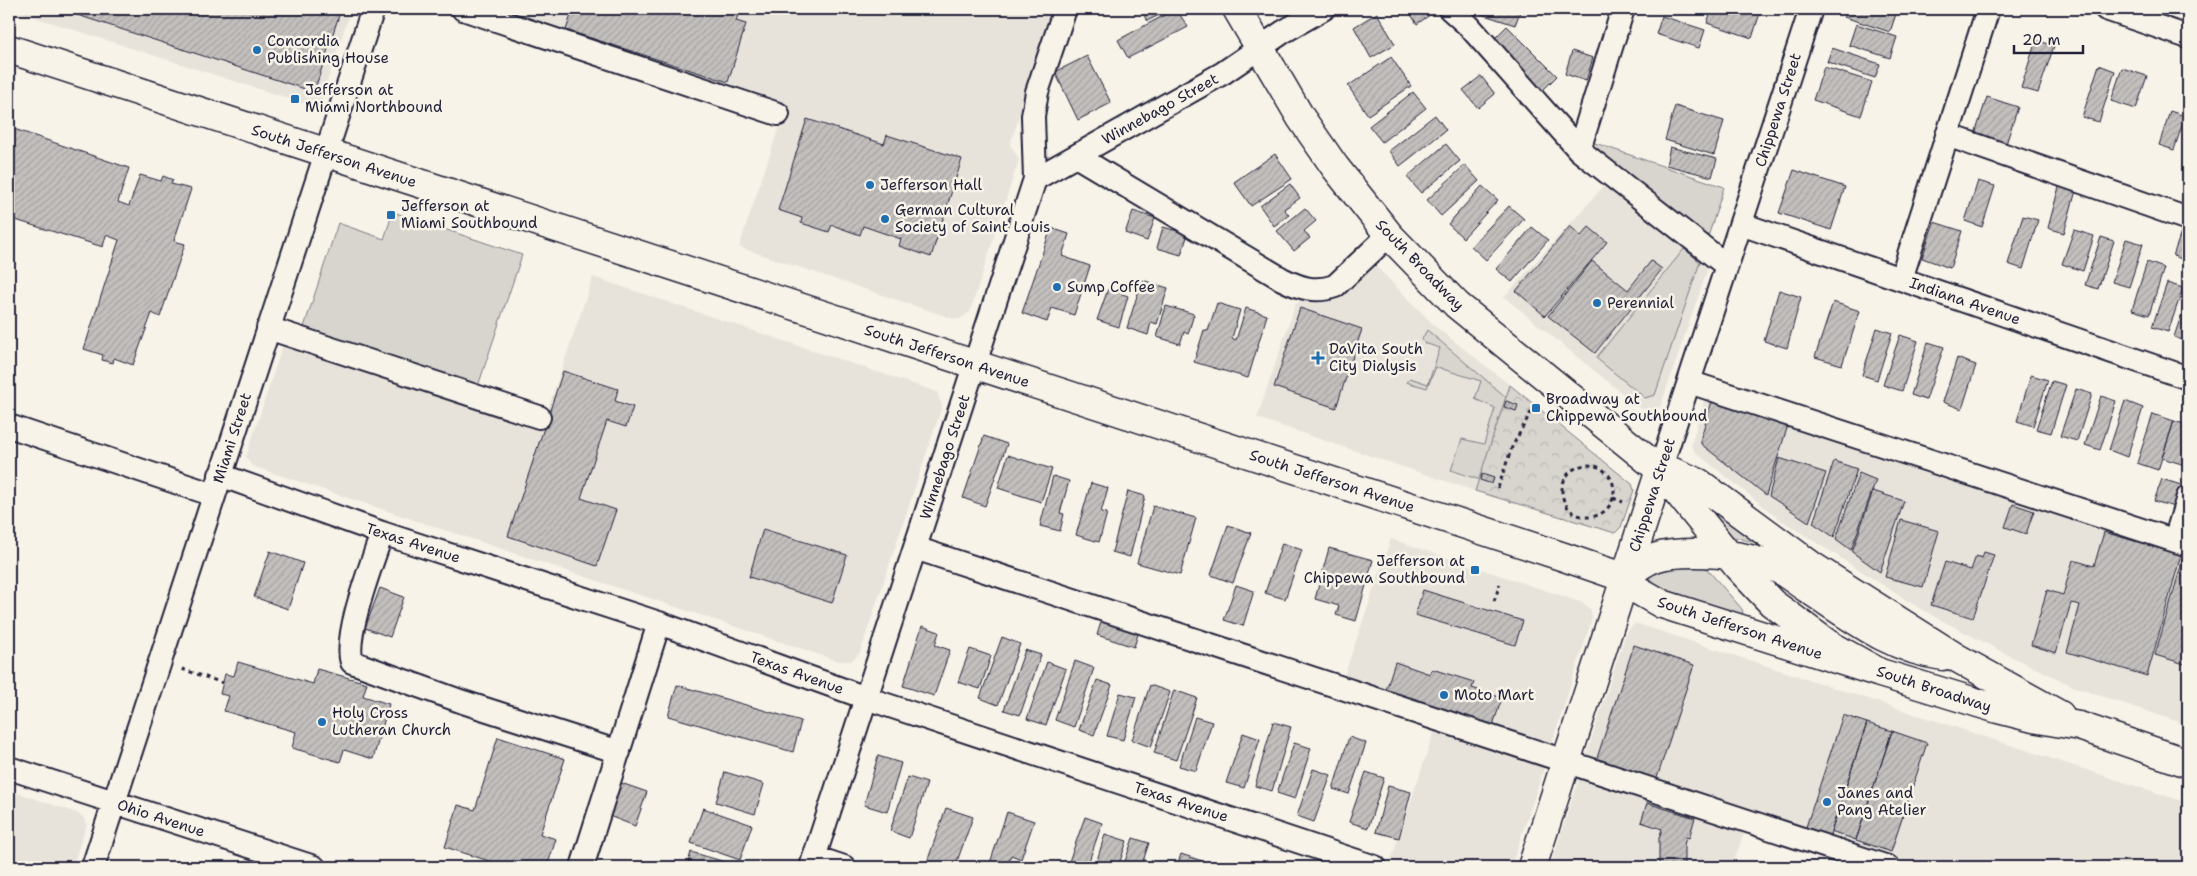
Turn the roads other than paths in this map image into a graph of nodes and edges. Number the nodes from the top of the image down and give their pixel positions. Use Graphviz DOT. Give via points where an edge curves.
graph roads {
  1 [pos="373,9"];
  2 [pos="464,9"];
  3 [pos="1065,9"];
  4 [pos="1237,9"];
  5 [pos="1323,9"];
  6 [pos="1450,9"];
  7 [pos="1623,9"];
  8 [pos="1811,9"];
  9 [pos="1988,9"];
  10 [pos="2106,9"];
  11 [pos="2188,36"];
  12 [pos="1260,48"];
  13 [pos="9,49"];
  14 [pos="778,114"];
  15 [pos="1947,135"];
  16 [pos="1579,150"];
  17 [pos="326,154"];
  18 [pos="1076,156"];
  19 [pos="1035,180"];
  20 [pos="2188,219"];
  21 [pos="1741,224"];
  22 [pos="1389,235"];
  23 [pos="1727,266"];
  24 [pos="1901,279"];
  25 [pos="268,328"];
  26 [pos="975,365"];
  27 [pos="2188,378"];
  28 [pos="1689,382"];
  29 [pos="539,417"];
  30 [pos="9,426"];
  31 [pos="1660,470"];
  32 [pos="217,485"];
  33 [pos="2188,497"];
  34 [pos="382,533"];
  35 [pos="2181,543"];
  36 [pos="915,548"];
  37 [pos="1727,554"];
  38 [pos="1625,578"];
  39 [pos="659,623"];
  40 [pos="1957,658"];
  41 [pos="1880,673"];
  42 [pos="866,698"];
  43 [pos="2079,726"];
  44 [pos="618,752"];
  45 [pos="1566,761"];
  46 [pos="2188,763"];
  47 [pos="9,768"];
  48 [pos="113,803"];
  49 [pos="813,862"];
  50 [pos="1363,865"];
  51 [pos="93,867"];
  52 [pos="314,867"];
  53 [pos="582,867"];
  54 [pos="844,867"];
  55 [pos="1532,867"];
  56 [pos="1888,867"];
  1 -- 17 [label="street, Miami Street"];
  2 -- 14 [label="street"];
  3 -- 19 [label="street" via="1037,92 1033,116"];
  4 -- 12 [label="main road, South Broadway"];
  5 -- 12 [label="street, Winnebago Street"];
  6 -- 16 [label="street" via="1470,26"];
  7 -- 16 [label="street"];
  8 -- 21 [label="street, Chippewa Street"];
  9 -- 15 [label="street"];
  10 -- 11 [label="street"];
  12 -- 18 [label="street, Winnebago Street" via="1223,73"];
  12 -- 22 [label="main road, South Broadway" via="1301,118"];
  13 -- 17 [label="main road, South Jefferson Avenue"];
  15 -- 20 [label="street"];
  15 -- 24 [label="street"];
  16 -- 23 [label="street"];
  17 -- 25 [label="street, Miami Street"];
  17 -- 26 [label="main road, South Jefferson Avenue"];
  18 -- 19 [label="street, Winnebago Street"];
  18 -- 22 [label="street" via="1282,279 1312,290 1335,286"];
  19 -- 26 [label="street, Winnebago Street"];
  21 -- 23 [label="street, Chippewa Street"];
  21 -- 24 [label="street, Indiana Avenue"];
  22 -- 31 [label="main road, South Broadway" via="1457,305"];
  23 -- 28 [label="street, Chippewa Street"];
  24 -- 27 [label="street, Indiana Avenue"];
  25 -- 29 [label="street"];
  25 -- 32 [label="street, Miami Street"];
  26 -- 36 [label="street, Winnebago Street"];
  26 -- 38 [label="main road, South Jefferson Avenue"];
  28 -- 31 [label="street, Chippewa Street"];
  28 -- 35 [label="street"];
  30 -- 32 [label="street, Texas Avenue"];
  31 -- 37 [label="main road, South Broadway"];
  31 -- 38 [label="main road, Chippewa Street"];
  31 -- 40 [label="main road, South Broadway" via="1699,483 1812,566"];
  32 -- 34 [label="street, Texas Avenue"];
  32 -- 48 [label="street, Miami Street"];
  33 -- 35 [label="street"];
  34 -- 39 [label="street, Texas Avenue"];
  34 -- 44 [label="street" via="352,630 352,662"];
  36 -- 42 [label="street, Winnebago Street"];
  36 -- 45 [label="street"];
  37 -- 38 [label="main road" via="1658,555 1640,564"];
  37 -- 40 [label="main road" via="1778,569 1877,635 1904,647"];
  37 -- 41 [label="main road, South Broadway" via="1772,603 1828,644"];
  38 -- 41 [label="main road, South Jefferson Avenue" via="1634,588 1662,604"];
  38 -- 45 [label="main road, Chippewa Street"];
  39 -- 42 [label="street, Texas Avenue"];
  39 -- 44 [label="street"];
  40 -- 43 [label="main road, South Broadway"];
  41 -- 43 [label="main road, South Broadway" via="2006,712"];
  42 -- 49 [label="street, Winnebago Street"];
  42 -- 50 [label="street, Texas Avenue"];
  43 -- 46 [label="main road, South Broadway"];
  44 -- 53 [label="street"];
  45 -- 55 [label="main road, Chippewa Street"];
  45 -- 56 [label="street"];
  47 -- 48 [label="street, Ohio Avenue"];
  48 -- 51 [label="street, Miami Street"];
  48 -- 52 [label="street, Ohio Avenue"];
  49 -- 54 [label="street"];
}
